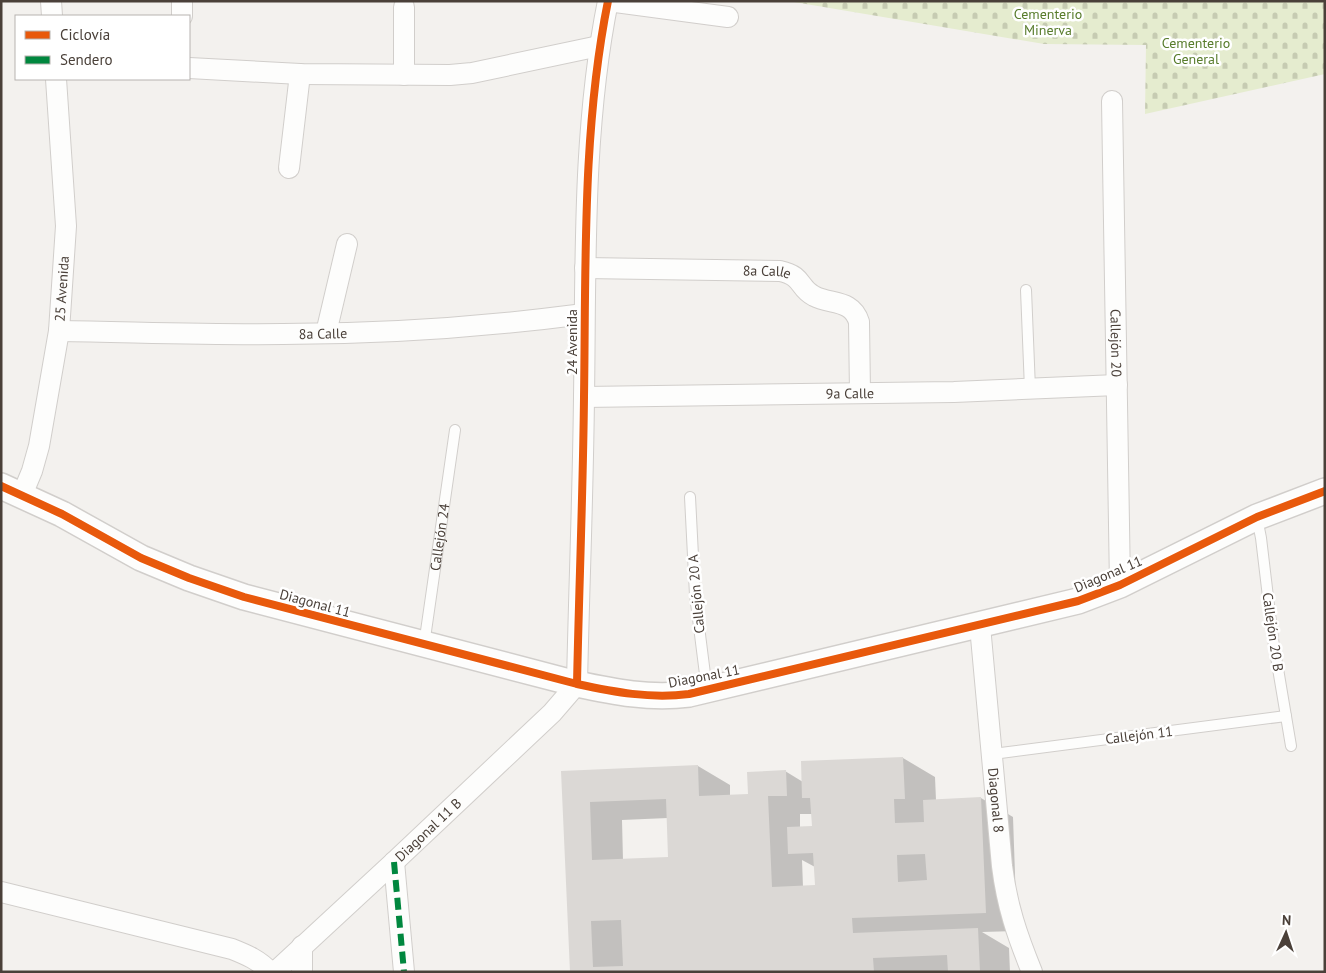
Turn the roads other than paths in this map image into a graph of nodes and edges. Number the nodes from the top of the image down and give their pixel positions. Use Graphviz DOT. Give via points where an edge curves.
graph roads {
  1 [pos="51,1"];
  2 [pos="182,1"];
  3 [pos="608,1"];
  4 [pos="404,7"];
  5 [pos="52,15"];
  6 [pos="182,15"];
  7 [pos="728,17"];
  8 [pos="599,46"];
  9 [pos="190,68"];
  10 [pos="300,74"];
  11 [pos="404,75"];
  12 [pos="56,80"];
  13 [pos="1112,101"];
  14 [pos="289,168"];
  15 [pos="347,244"];
  16 [pos="585,268"];
  17 [pos="1026,290"];
  18 [pos="584,314"];
  19 [pos="59,332"];
  20 [pos="326,333"];
  21 [pos="1117,385"];
  22 [pos="1030,389"];
  23 [pos="860,393"];
  24 [pos="584,397"];
  25 [pos="455,430"];
  26 [pos="12,491"];
  27 [pos="1325,491"];
  28 [pos="690,497"];
  29 [pos="1257,517"];
  30 [pos="1120,585"];
  31 [pos="980,626"];
  32 [pos="424,645"];
  33 [pos="577,684"];
  34 [pos="707,690"];
  35 [pos="1286,716"];
  36 [pos="1292,746"];
  37 [pos="993,754"];
  38 [pos="394,862"];
  39 [pos="1,892"];
  40 [pos="302,946"];
  41 [pos="270,972"];
  42 [pos="275,972"];
  43 [pos="302,972"];
  44 [pos="404,972"];
  45 [pos="1032,972"];
  1 -- 5 [label="street"];
  2 -- 6 [label="street"];
  3 -- 7 [label="street"];
  3 -- 8 [label="street, 24 Avenida"];
  4 -- 11 [label="street"];
  8 -- 11 [label="street" via="472,73"];
  8 -- 16 [label="street, 24 Avenida"];
  9 -- 10 [label="street"];
  10 -- 11 [label="street"];
  10 -- 14 [label="street"];
  12 -- 19 [label="street, 25 Avenida" via="66,226"];
  13 -- 21 [label="street, Callejón 20"];
  15 -- 20 [label="street"];
  16 -- 18 [label="street, 24 Avenida"];
  16 -- 23 [label="street, 8a Calle" via="790,273 813,296 839,302 857,314"];
  17 -- 22 [label="lane"];
  18 -- 20 [label="street, 8a Calle" via="469,327"];
  18 -- 24 [label="street, 24 Avenida"];
  19 -- 20 [label="street, 8a Calle"];
  19 -- 26 [label="street, 25 Avenida" via="32,471"];
  21 -- 22 [label="street, 9a Calle"];
  21 -- 30 [label="street, Callejón 20"];
  22 -- 23 [label="street, 9a Calle"];
  23 -- 24 [label="street, 9a Calle"];
  24 -- 33 [label="street, 24 Avenida"];
  25 -- 32 [label="lane, Callejón 24"];
  26 -- 32 [label="street, Diagonal 11" via="62,514 141,558 189,578 244,597"];
  27 -- 29 [label="street, Diagonal 11"];
  28 -- 34 [label="lane, Callejón 20 A" via="695,595"];
  29 -- 30 [label="street, Diagonal 11"];
  29 -- 35 [label="lane, Callejón 20 B"];
  30 -- 31 [label="street, Diagonal 11" via="1078,601"];
  31 -- 34 [label="street, Diagonal 11"];
  31 -- 37 [label="street, Diagonal 8"];
  32 -- 33 [label="street, Diagonal 11"];
  33 -- 34 [label="street, Diagonal 11" via="640,696 668,697"];
  33 -- 38 [label="street, Diagonal 11 B" via="552,713"];
  35 -- 36 [label="lane, Callejón 20 B"];
  35 -- 37 [label="lane, Callejón 11"];
  37 -- 45 [label="street, Diagonal 8" via="1005,892 1014,927"];
  38 -- 40 [label="street, Diagonal 11 B"];
  38 -- 44 [label="street"];
  39 -- 41 [label="street" via="232,949 252,957"];
  40 -- 42 [label="street, Diagonal 11 B"];
  40 -- 43 [label="street"];
}
